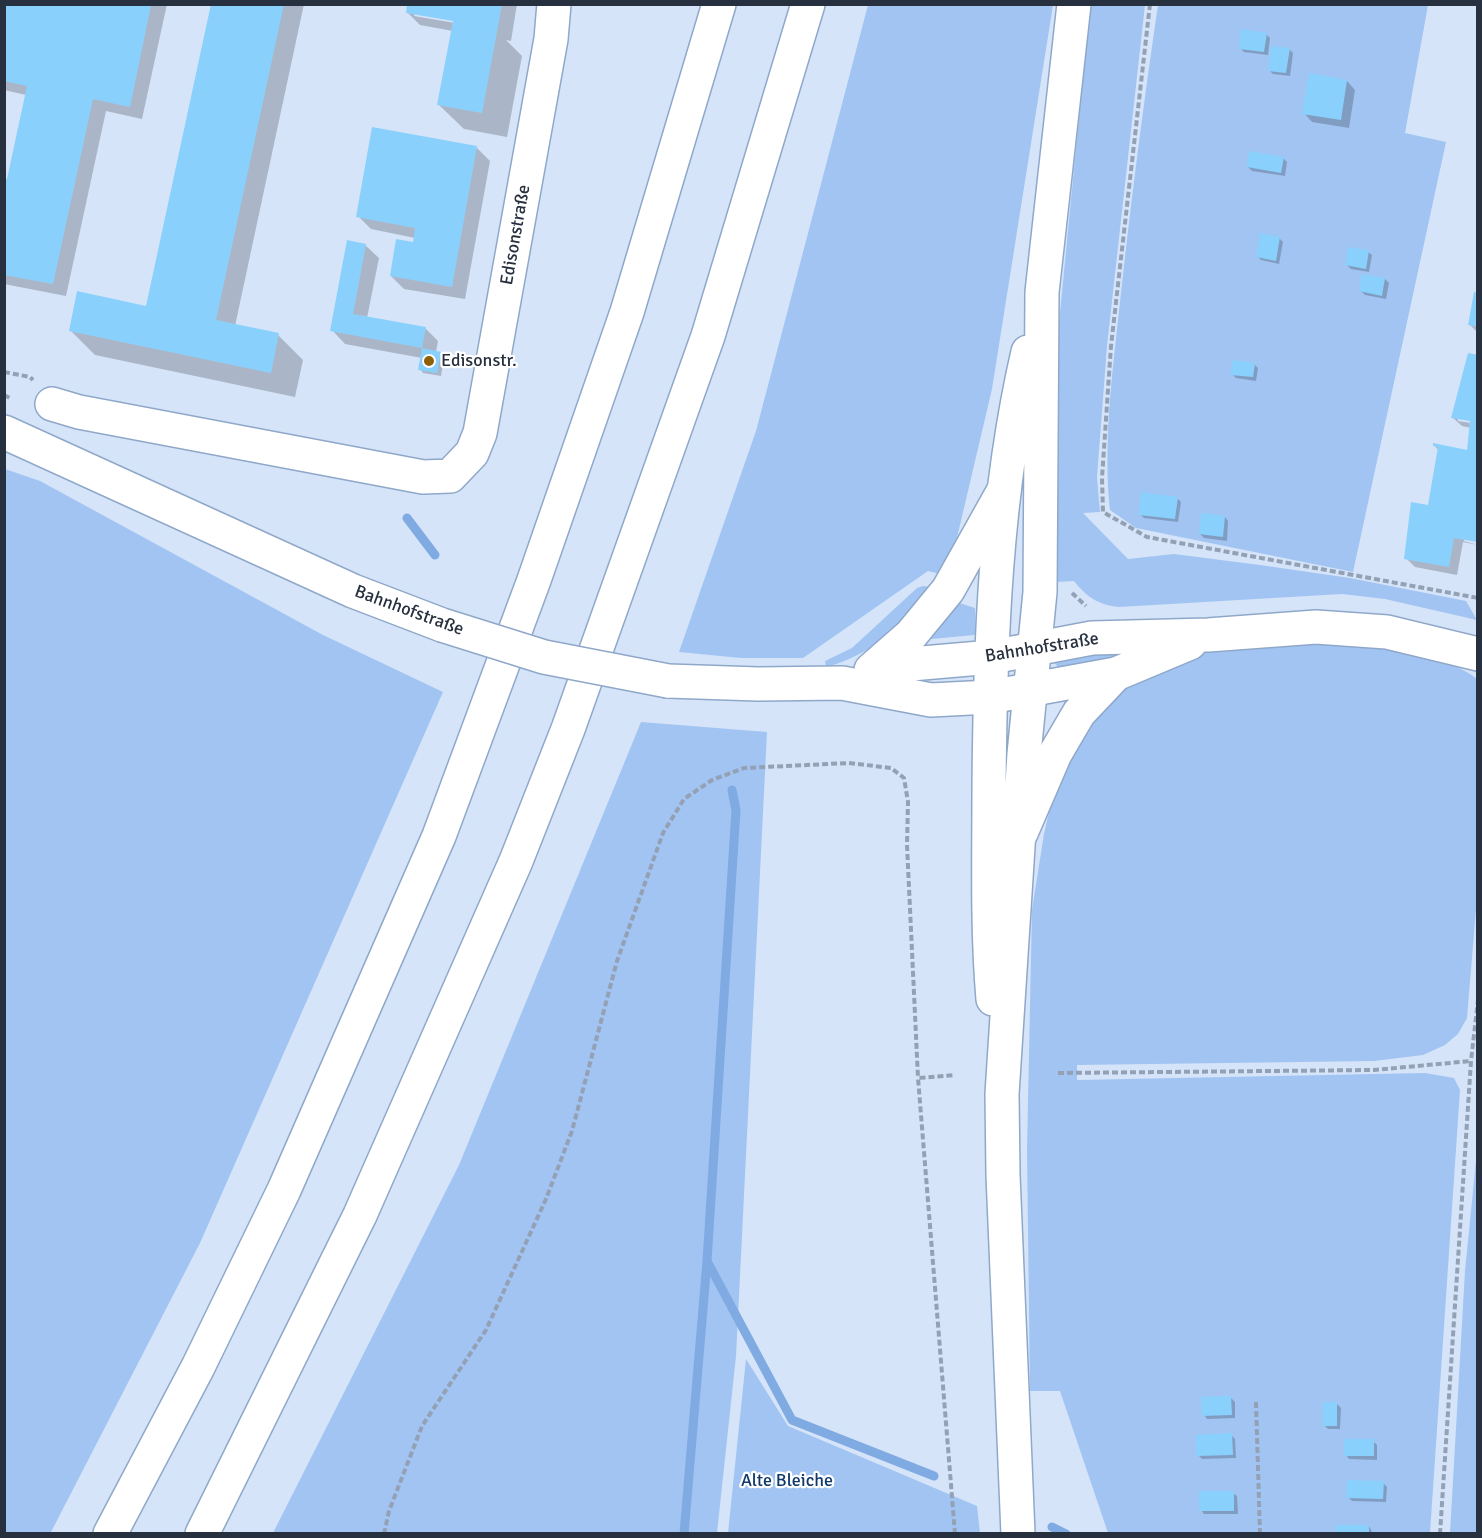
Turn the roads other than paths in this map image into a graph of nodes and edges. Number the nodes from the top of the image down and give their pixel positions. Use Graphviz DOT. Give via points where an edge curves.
graph roads {
  1 [pos="554,4"];
  2 [pos="719,4"];
  3 [pos="808,4"];
  4 [pos="1074,4"];
  5 [pos="1042,292"];
  6 [pos="52,404"];
  7 [pos="4,432"];
  8 [pos="1004,490"];
  9 [pos="1208,635"];
  10 [pos="1035,648"];
  11 [pos="1478,654"];
  12 [pos="992,657"];
  13 [pos="876,668"];
  14 [pos="1116,674"];
  15 [pos="842,683"];
  16 [pos="1031,689"];
  17 [pos="990,697"];
  18 [pos="1018,839"];
  19 [pos="1002,1094"];
  20 [pos="110,1533"];
  21 [pos="202,1533"];
  22 [pos="1018,1533"];
  1 -- 6 [label="main road, Edisonstraße" via="480,433 472,453 450,476 423,477"];
  2 -- 20 [label="main road" via="627,312 439,836 284,1190 198,1367"];
  3 -- 21 [label="main road" via="708,336 521,850 360,1215"];
  4 -- 5 [label="main road"];
  5 -- 8 [label="main road" via="1013,416"];
  5 -- 10 [label="main road" via="1040,592"];
  7 -- 15 [label="main road, Bahnhofstraße, bridge" via="352,591 544,657 668,681"];
  8 -- 12 [label="main road"];
  8 -- 13 [label="main road, Bahnhofstraße" via="948,590 911,635"];
  9 -- 10 [label="main road, Bahnhofstraße" via="1092,639"];
  9 -- 11 [label="main road, Bahnhofstraße" via="1347,628 1421,638"];
  9 -- 14 [label="main road, Bahnhofstraße"];
  10 -- 12 [label="main road, Bahnhofstraße"];
  10 -- 16 [label="main road"];
  12 -- 13 [label="main road, Bahnhofstraße"];
  12 -- 17 [label="main road"];
  13 -- 15 [label="main road, Bahnhofstraße"];
  14 -- 16 [label="main road, Bahnhofstraße"];
  14 -- 18 [label="main road, Bahnhofstraße" via="1079,713 1055,754"];
  15 -- 17 [label="main road, Bahnhofstraße" via="931,700"];
  16 -- 17 [label="main road, Bahnhofstraße"];
  16 -- 18 [label="main road"];
  17 -- 19 [label="main road" via="988,950"];
  18 -- 19 [label="main road"];
  19 -- 22 [label="main road"];
}
